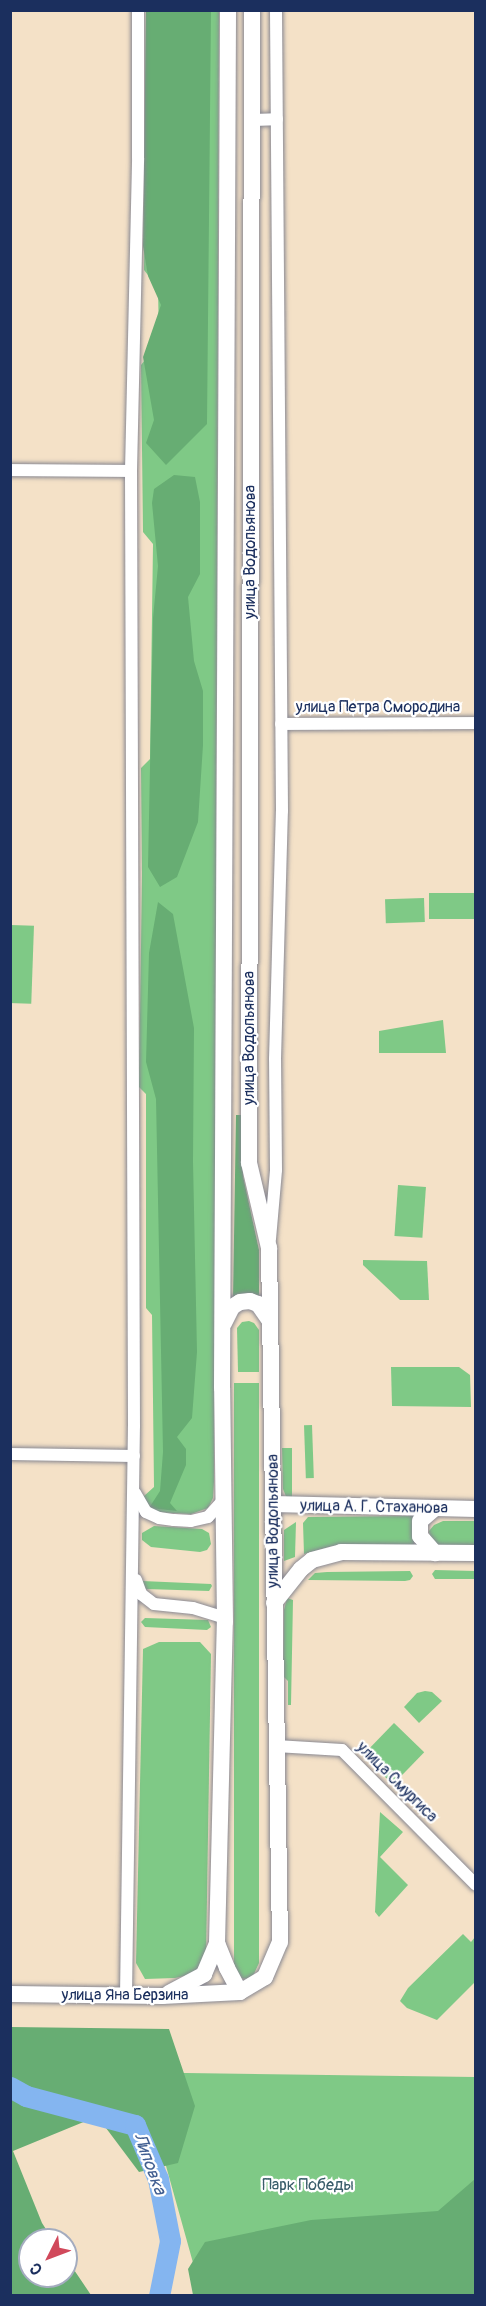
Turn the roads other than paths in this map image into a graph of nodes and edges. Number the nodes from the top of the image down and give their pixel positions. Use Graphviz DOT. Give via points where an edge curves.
graph roads {
  1 [pos="138,10"];
  2 [pos="228,10"];
  3 [pos="252,10"];
  4 [pos="276,10"];
  5 [pos="278,119"];
  6 [pos="252,120"];
  7 [pos="10,470"];
  8 [pos="131,471"];
  9 [pos="476,723"];
  10 [pos="281,724"];
  11 [pos="269,1248"];
  12 [pos="270,1322"];
  13 [pos="222,1326"];
  14 [pos="10,1454"];
  15 [pos="134,1456"];
  16 [pos="134,1491"];
  17 [pos="224,1499"];
  18 [pos="273,1504"];
  19 [pos="435,1509"];
  20 [pos="476,1509"];
  21 [pos="435,1553"];
  22 [pos="476,1553"];
  23 [pos="133,1570"];
  24 [pos="274,1603"];
  25 [pos="225,1622"];
  26 [pos="276,1746"];
  27 [pos="476,1885"];
  28 [pos="218,1943"];
  29 [pos="240,1992"];
  30 [pos="10,1994"];
  31 [pos="126,1996"];
  32 [pos="162,1996"];
  1 -- 8 [label="street"];
  2 -- 13 [label="main road, улица Водопьянова"];
  3 -- 6 [label="main road, улица Водопьянова"];
  4 -- 5 [label="street"];
  5 -- 6 [label="street"];
  5 -- 10 [label="street"];
  6 -- 11 [label="main road, улица Водопьянова" via="249,1163"];
  7 -- 8 [label="street"];
  8 -- 15 [label="street"];
  9 -- 10 [label="street, улица Петра Смородина"];
  10 -- 11 [label="street" via="276,1170"];
  11 -- 12 [label="main road, улица Водопьянова"];
  12 -- 13 [label="main road" via="265,1311 250,1301 232,1307"];
  12 -- 18 [label="main road, улица Водопьянова"];
  13 -- 17 [label="main road, улица Водопьянова"];
  14 -- 15 [label="street"];
  15 -- 16 [label="street"];
  16 -- 17 [label="street" via="146,1512 174,1520 208,1517"];
  16 -- 23 [label="street"];
  17 -- 25 [label="main road, улица Водопьянова"];
  18 -- 19 [label="main road, улица А. Г. Стаханова"];
  18 -- 24 [label="main road, улица Водопьянова"];
  19 -- 20 [label="main road, улица А. Г. Стаханова"];
  19 -- 21 [label="main road" via="420,1521 420,1536"];
  21 -- 22 [label="main road"];
  21 -- 24 [label="main road" via="341,1552 312,1560"];
  23 -- 25 [label="street" via="141,1594 154,1604 193,1608 220,1616"];
  23 -- 31 [label="street"];
  24 -- 26 [label="main road, улица Водопьянова"];
  25 -- 28 [label="main road, улица Водопьянова"];
  26 -- 27 [label="street, улица Смургиса" via="342,1750"];
  26 -- 29 [label="main road, улица Водопьянова" via="280,1942 265,1977"];
  28 -- 29 [label="main road, улица Водопьянова"];
  28 -- 32 [label="main road, улица Водопьянова" via="204,1974"];
  29 -- 32 [label="main road, улица Яна Берзина"];
  30 -- 31 [label="main road, улица Яна Берзина"];
  31 -- 32 [label="main road, улица Яна Берзина"];
}
